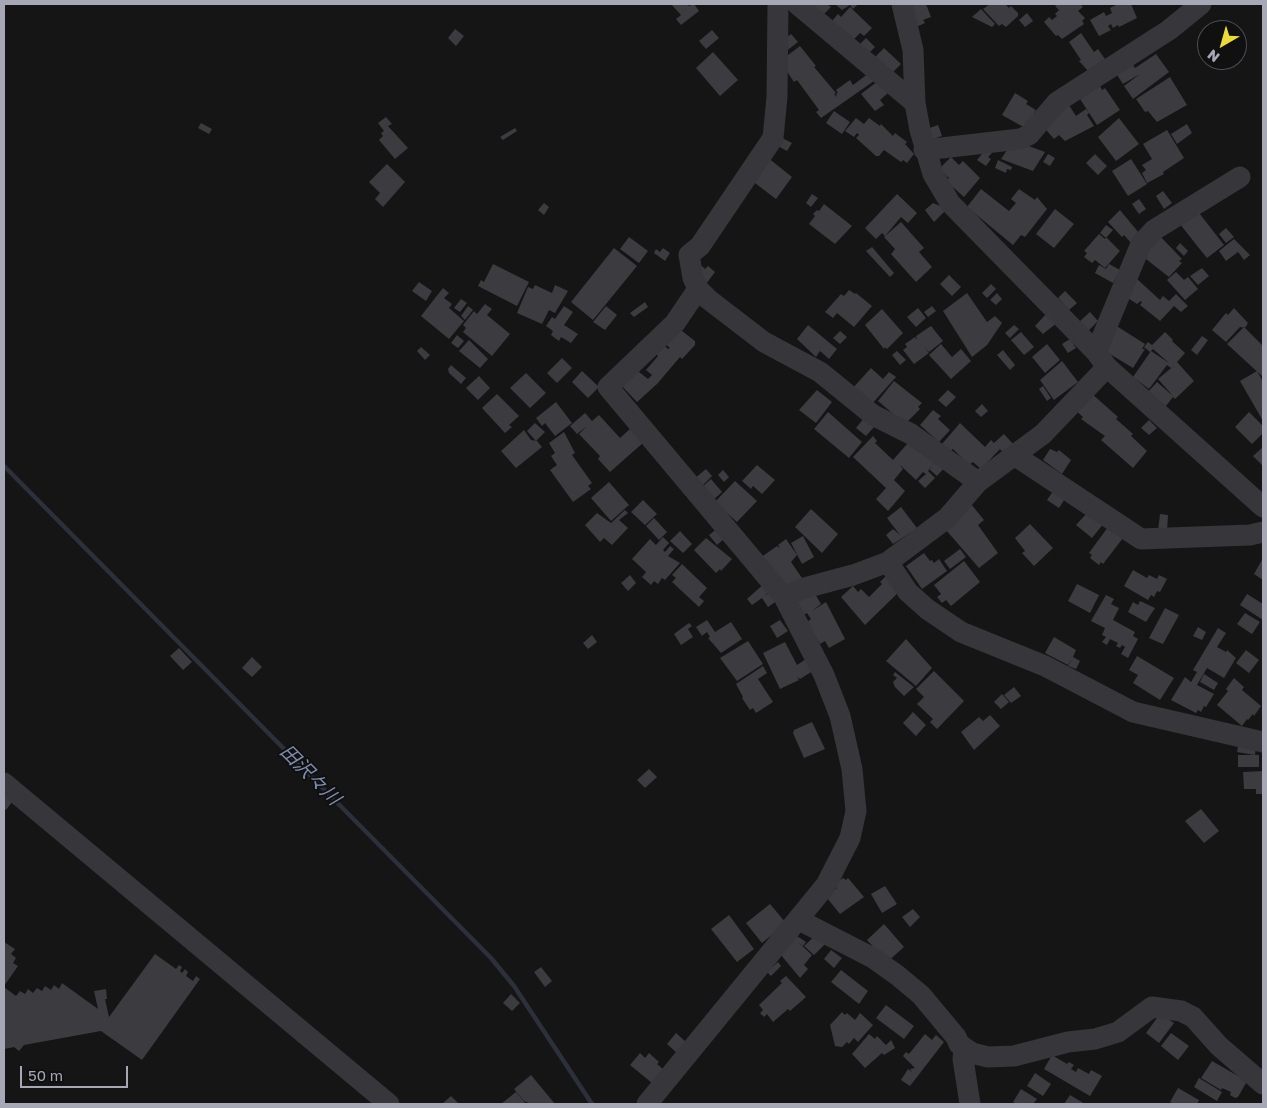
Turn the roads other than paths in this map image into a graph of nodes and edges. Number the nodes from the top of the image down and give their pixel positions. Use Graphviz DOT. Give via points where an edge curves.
graph roads {
  1 [pos="778,4"];
  2 [pos="798,4"];
  3 [pos="902,4"];
  4 [pos="1201,4"];
  5 [pos="915,103"];
  6 [pos="924,150"];
  7 [pos="1240,177"];
  8 [pos="698,289"];
  9 [pos="1102,359"];
  10 [pos="1014,456"];
  11 [pos="978,482"];
  12 [pos="1263,507"];
  13 [pos="1263,532"];
  14 [pos="888,562"];
  15 [pos="784,597"];
  16 [pos="1263,742"];
  17 [pos="4,783"];
  18 [pos="799,920"];
  19 [pos="964,1049"];
  20 [pos="1263,1084"];
  21 [pos="389,1104"];
  22 [pos="647,1104"];
  23 [pos="970,1104"];
  1 -- 8 [label="street" via="772,138 700,246 689,255"];
  2 -- 5 [label="street"];
  3 -- 5 [label="street" via="913,50"];
  4 -- 6 [label="street" via="1168,30 1057,102 1029,134 1020,139"];
  5 -- 6 [label="street"];
  6 -- 9 [label="street" via="950,203"];
  7 -- 9 [label="street" via="1154,230 1141,244"];
  8 -- 11 [label="street" via="764,342 820,372 874,415 911,434"];
  8 -- 15 [label="street" via="675,323 608,387"];
  9 -- 10 [label="street" via="1043,434"];
  9 -- 12 [label="street"];
  10 -- 11 [label="street"];
  10 -- 13 [label="street" via="1141,539"];
  11 -- 14 [label="street" via="947,518"];
  14 -- 15 [label="street"];
  14 -- 16 [label="street" via="908,592 961,632 1045,666 1132,712"];
  15 -- 18 [label="street" via="824,675 840,716 852,769 856,811 850,838 826,885"];
  17 -- 21 [label="street"];
  18 -- 19 [label="street" via="873,958 897,975 921,995"];
  18 -- 22 [label="street"];
  19 -- 20 [label="street" via="988,1057 1014,1056 1068,1042 1095,1039 1118,1032 1152,1007 1181,1011 1193,1017 1219,1046"];
  19 -- 23 [label="street"];
}
